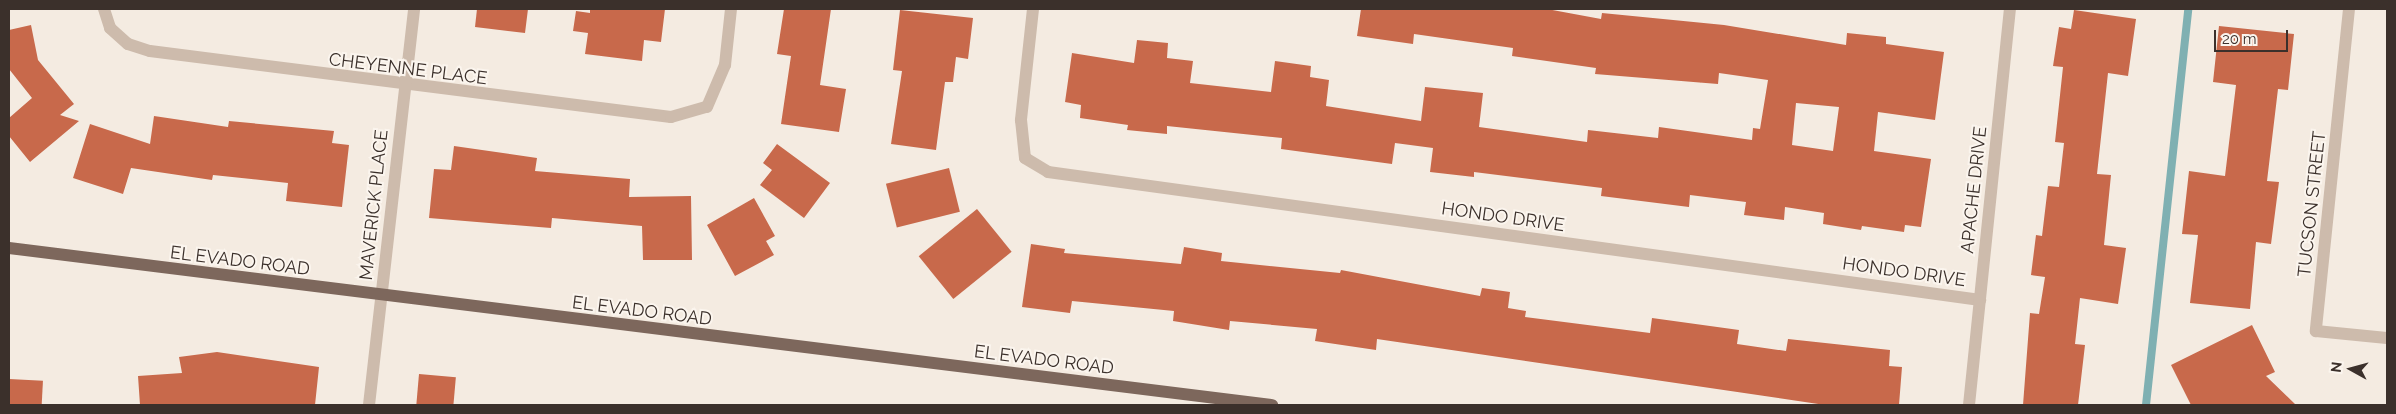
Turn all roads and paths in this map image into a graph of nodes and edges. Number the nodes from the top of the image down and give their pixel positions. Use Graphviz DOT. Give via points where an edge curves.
graph roads {
  1 [pos="104,9"];
  2 [pos="414,9"];
  3 [pos="731,9"];
  4 [pos="1033,9"];
  5 [pos="2010,9"];
  6 [pos="2349,9"];
  7 [pos="405,87"];
  8 [pos="9,248"];
  9 [pos="382,296"];
  10 [pos="1980,300"];
  11 [pos="2387,338"];
  12 [pos="369,405"];
  13 [pos="1272,405"];
  14 [pos="1969,405"];
  1 -- 7 [label="street, CHEYENNE PLACE" via="110,28 128,44 150,51"];
  2 -- 7 [label="street, MAVERICK PLACE"];
  3 -- 7 [label="street, CHEYENNE PLACE" via="725,65 707,107 670,118"];
  4 -- 10 [label="street, HONDO DRIVE" via="1021,120 1025,158 1048,172"];
  5 -- 10 [label="street, APACHE DRIVE"];
  6 -- 11 [label="street, TUCSON STREET" via="2316,331"];
  7 -- 9 [label="street, MAVERICK PLACE"];
  8 -- 9 [label="main road, EL EVADO ROAD"];
  9 -- 12 [label="street, MAVERICK PLACE"];
  9 -- 13 [label="main road, EL EVADO ROAD"];
  10 -- 14 [label="street, APACHE DRIVE"];
}
